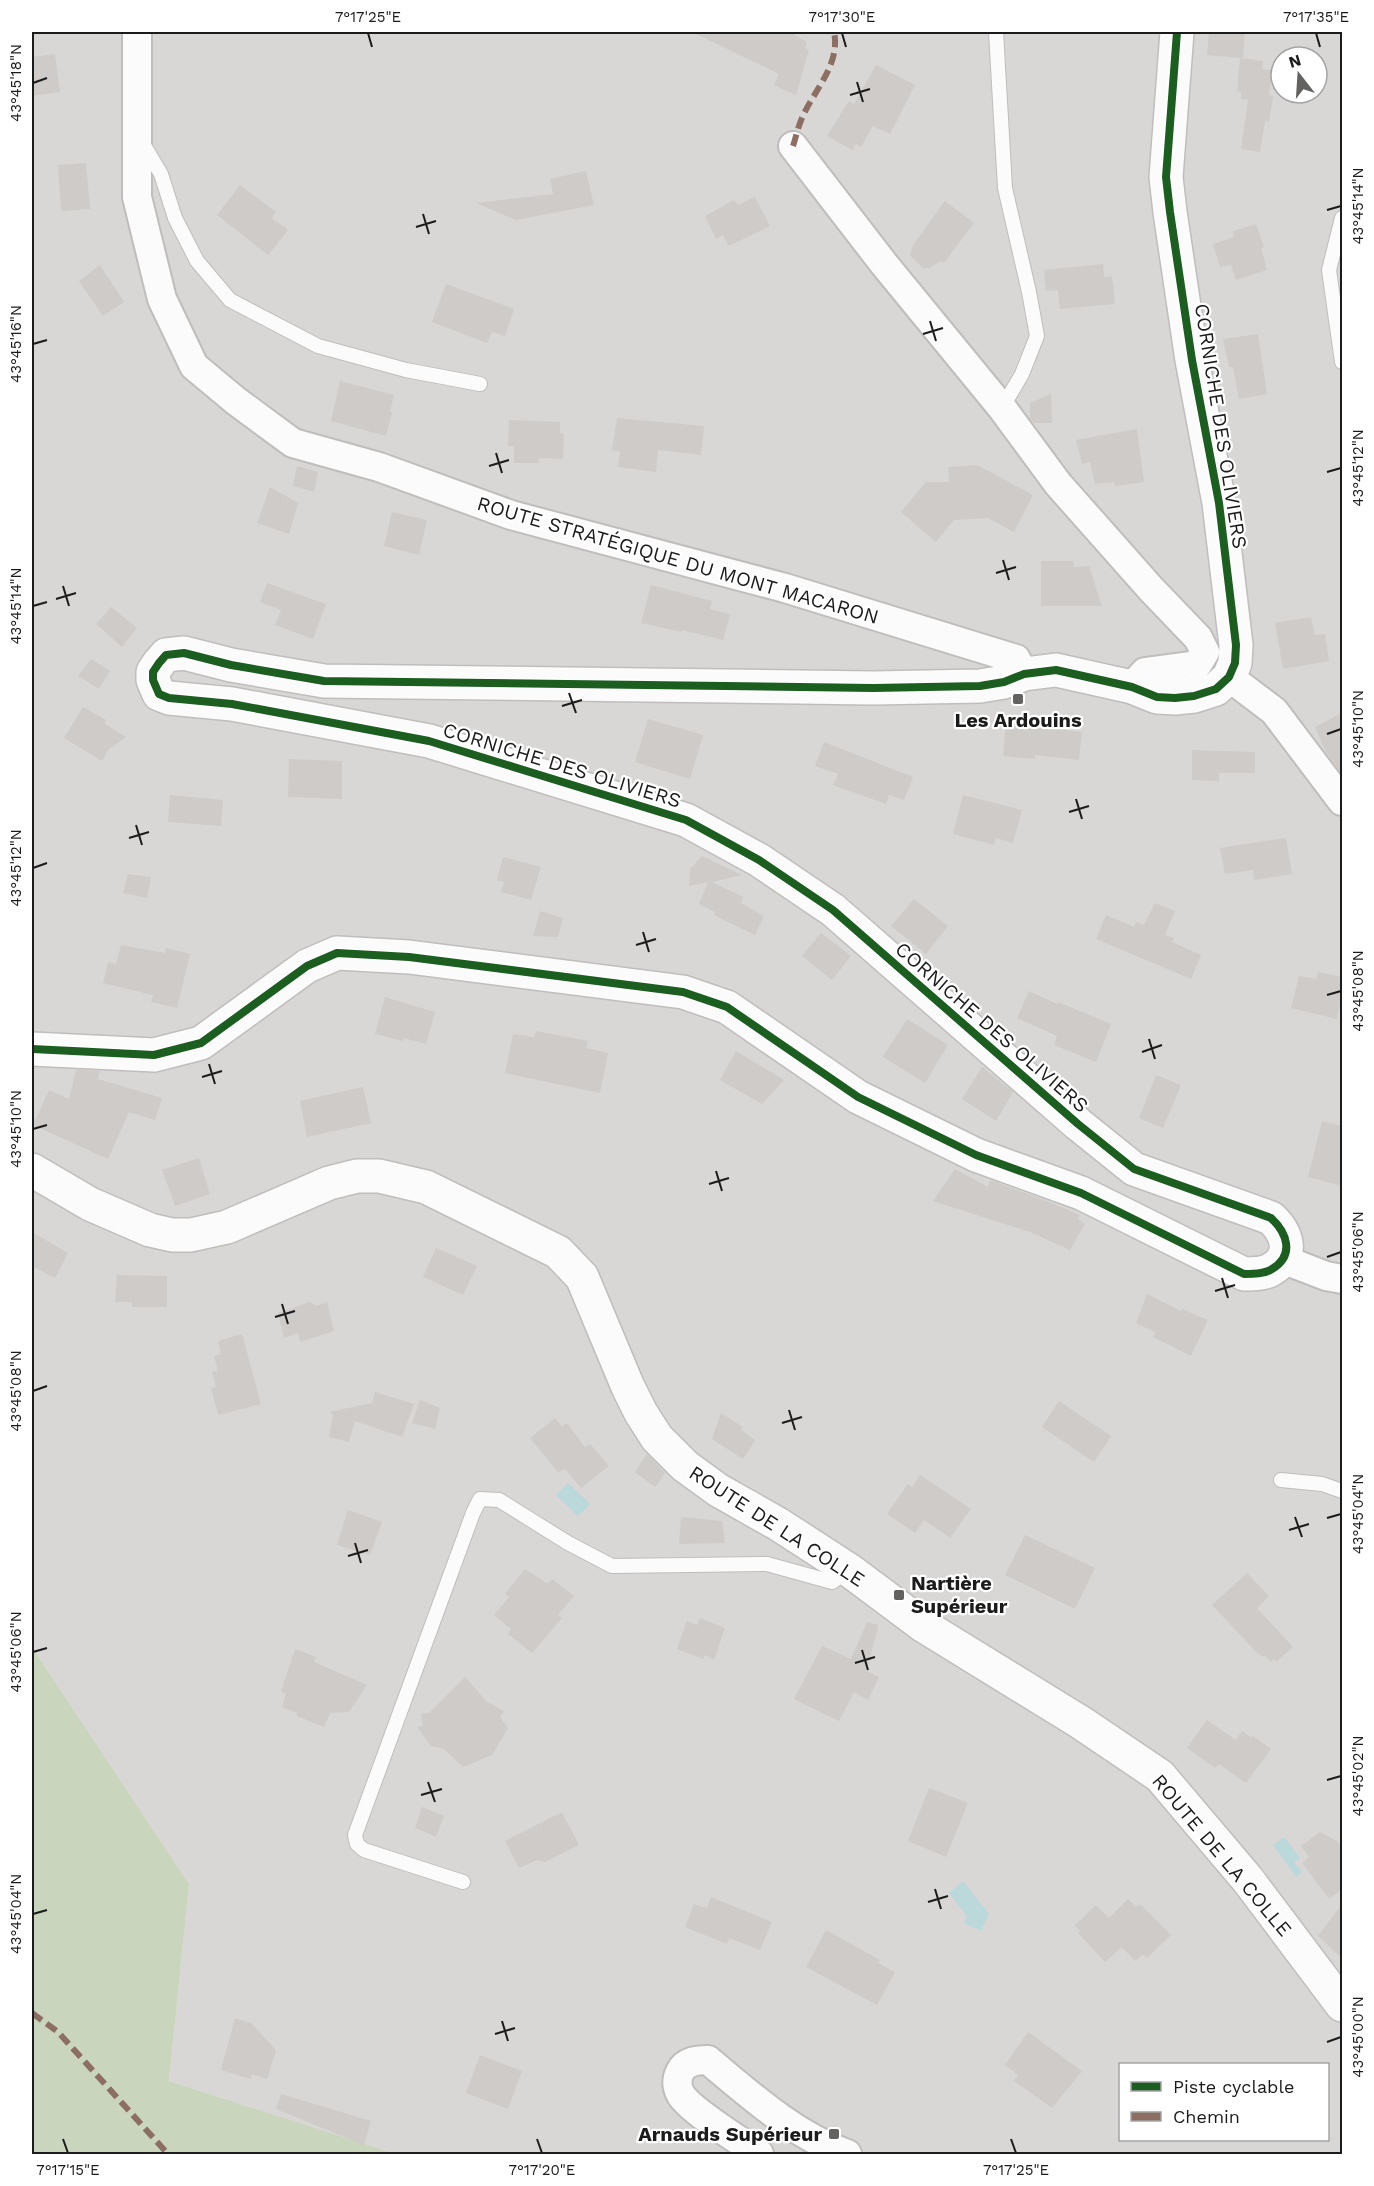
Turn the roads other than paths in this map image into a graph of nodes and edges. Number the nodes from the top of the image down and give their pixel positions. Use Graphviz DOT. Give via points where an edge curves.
graph roads {
  1 [pos="137,32"];
  2 [pos="996,32"];
  3 [pos="1177,32"];
  4 [pos="137,132"];
  5 [pos="793,146"];
  6 [pos="1342,218"];
  7 [pos="1342,362"];
  8 [pos="480,384"];
  9 [pos="1002,408"];
  10 [pos="1024,674"];
  11 [pos="1229,677"];
  12 [pos="1132,687"];
  13 [pos="1342,801"];
  14 [pos="32,1049"];
  15 [pos="32,1170"];
  16 [pos="1282,1258"];
  17 [pos="1342,1279"];
  18 [pos="1281,1480"];
  19 [pos="1342,1491"];
  20 [pos="849,1570"];
  21 [pos="463,1882"];
  22 [pos="1342,2005"];
  23 [pos="759,2154"];
  24 [pos="847,2154"];
  1 -- 4 [label="street, ROUTE STRATÉGIQUE DU MONT MACARON"];
  2 -- 9 [label="lane" via="1005,188 1037,336 1022,374"];
  3 -- 11 [label="street, CORNICHE DES OLIVIERS" via="1166,177 1192,360 1219,503 1236,645"];
  4 -- 8 [label="lane" via="161,174 175,218 197,261 230,300 318,346 406,370"];
  4 -- 10 [label="street, ROUTE STRATÉGIQUE DU MONT MACARON" via="136,197 162,299 194,366 292,443 379,467 511,515 785,588 1016,659"];
  5 -- 9 [label="street"];
  6 -- 7 [label="lane" via="1329,270"];
  9 -- 12 [label="street" via="1058,484 1198,638 1205,652 1197,665 1145,672"];
  10 -- 12 [label="street, CORNICHE DES OLIVIERS" via="1056,670"];
  10 -- 16 [label="street, CORNICHE DES OLIVIERS" via="980,686 873,688 324,681 184,653 166,655 153,672 153,680 159,694 169,698 232,704 429,741 686,820 759,860 834,910 1134,1169 1271,1218 1287,1239"];
  11 -- 12 [label="street, CORNICHE DES OLIVIERS" via="1216,689 1194,696 1156,697"];
  11 -- 13 [label="street" via="1274,711"];
  14 -- 16 [label="street" via="154,1055 201,1043 307,966 337,953 409,957 683,992 727,1007 858,1097 976,1155 1081,1192 1244,1274 1272,1270"];
  15 -- 20 [label="street, ROUTE DE LA COLLE" via="90,1204 150,1230 191,1235 226,1227 329,1183 357,1176 379,1176 426,1187 558,1252 582,1277 628,1387 657,1438 694,1475"];
  16 -- 17 [label="street"];
  18 -- 19 [label="lane" via="1322,1484"];
  20 -- 21 [label="lane" via="832,1582 767,1564 612,1566 499,1500 480,1499 355,1835 364,1850"];
  20 -- 22 [label="street, ROUTE DE LA COLLE" via="924,1626 1160,1776 1248,1880"];
  23 -- 24 [label="street" via="682,2096 677,2084 686,2065 708,2060 793,2127 826,2147"];
}
